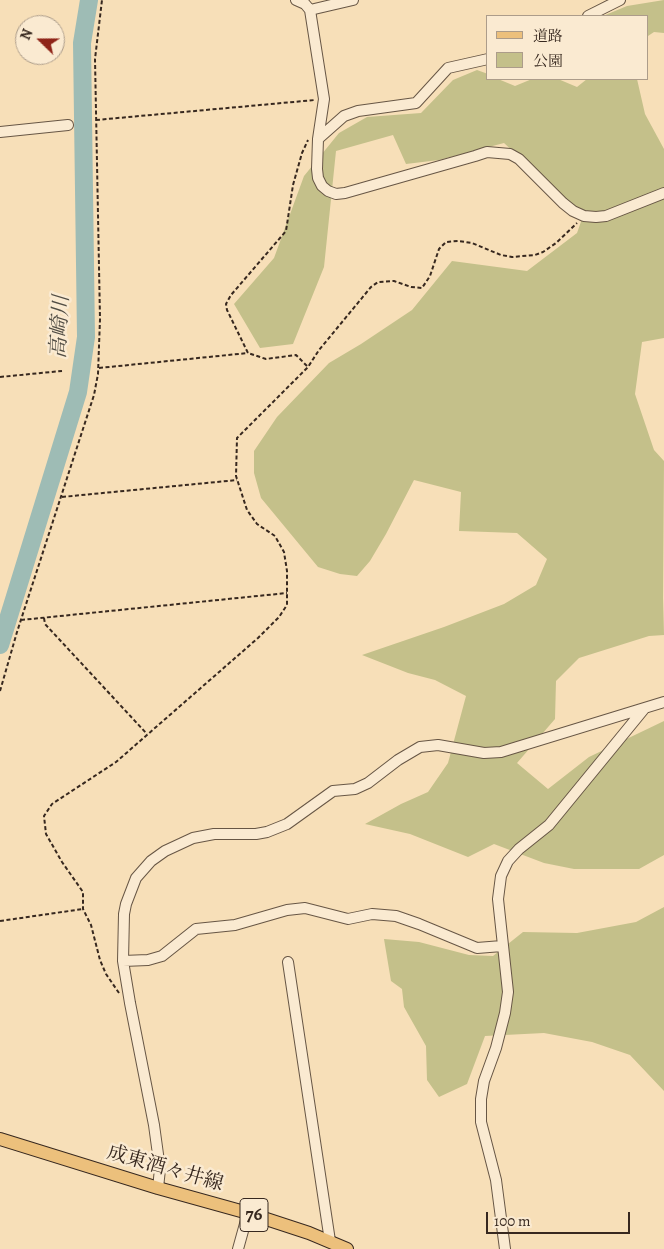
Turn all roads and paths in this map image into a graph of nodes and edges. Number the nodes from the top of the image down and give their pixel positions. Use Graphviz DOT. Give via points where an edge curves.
graph roads {
  1 [pos="102,0"];
  2 [pos="296,0"];
  3 [pos="353,0"];
  4 [pos="620,0"];
  5 [pos="310,10"];
  6 [pos="590,15"];
  7 [pos="487,59"];
  8 [pos="324,99"];
  9 [pos="96,120"];
  10 [pos="68,125"];
  11 [pos="0,132"];
  12 [pos="314,137"];
  13 [pos="664,193"];
  14 [pos="584,216"];
  15 [pos="248,353"];
  16 [pos="308,367"];
  17 [pos="99,368"];
  18 [pos="62,371"];
  19 [pos="0,377"];
  20 [pos="236,480"];
  21 [pos="62,498"];
  22 [pos="288,594"];
  23 [pos="44,618"];
  24 [pos="22,620"];
  25 [pos="0,691"];
  26 [pos="664,702"];
  27 [pos="644,709"];
  28 [pos="148,734"];
  29 [pos="83,909"];
  30 [pos="0,921"];
  31 [pos="502,946"];
  32 [pos="123,962"];
  33 [pos="288,962"];
  34 [pos="130,1003"];
  35 [pos="3,1140"];
  36 [pos="158,1188"];
  37 [pos="248,1213"];
  38 [pos="330,1241"];
  39 [pos="238,1249"];
  40 [pos="347,1249"];
  41 [pos="505,1249"];
  1 -- 9 [label="path" via="95,59"];
  2 -- 5 [label="street"];
  3 -- 5 [label="street"];
  4 -- 6 [label="street"];
  5 -- 8 [label="street"];
  7 -- 12 [label="street" via="448,68 416,103 358,111 344,116"];
  8 -- 9 [label="path"];
  8 -- 12 [label="street"];
  9 -- 17 [label="path"];
  10 -- 11 [label="street"];
  12 -- 14 [label="street" via="318,178 322,186 336,194 487,152 510,154 563,203"];
  12 -- 15 [label="path" via="302,153 286,231 226,304"];
  13 -- 14 [label="street" via="606,216"];
  14 -- 16 [label="path" via="556,243 529,257 506,256 472,243 446,242 439,249 430,276 422,288 394,281 378,282 336,329"];
  15 -- 16 [label="path" via="266,360 296,355"];
  15 -- 17 [label="path"];
  16 -- 20 [label="path" via="237,438"];
  17 -- 21 [label="path" via="94,395"];
  18 -- 19 [label="path"];
  20 -- 21 [label="path"];
  20 -- 22 [label="path" via="247,510 257,524 275,536 284,552"];
  21 -- 24 [label="path"];
  22 -- 23 [label="path"];
  22 -- 28 [label="path" via="287,605 279,617"];
  23 -- 24 [label="path"];
  23 -- 28 [label="path" via="45,624"];
  24 -- 25 [label="path"];
  26 -- 27 [label="street"];
  27 -- 31 [label="street" via="549,825 508,861 501,876 498,899"];
  27 -- 32 [label="street" via="502,752 484,753 438,745 420,747 368,783 333,791 287,824 256,834 214,834 193,838 166,851 150,862 136,878 124,914"];
  28 -- 29 [label="path" via="116,762 52,804 44,816 46,834 83,892"];
  29 -- 30 [label="path"];
  29 -- 34 [label="path" via="106,974 115,989"];
  31 -- 32 [label="street" via="477,948 396,916 372,914 348,918 305,908 235,925 196,929 162,956"];
  31 -- 41 [label="street" via="508,992 496,1048 484,1081 481,1122 496,1180"];
  32 -- 34 [label="street"];
  33 -- 38 [label="street"];
  34 -- 36 [label="street" via="154,1124 160,1169"];
  35 -- 36 [label="main road, 成東酒々井線 / 76"];
  36 -- 37 [label="main road, 成東酒々井線 / 76"];
  37 -- 38 [label="main road, 成東酒々井線 / 76"];
  37 -- 39 [label="street"];
  38 -- 40 [label="main road, 成東酒々井線 / 76"];
}
